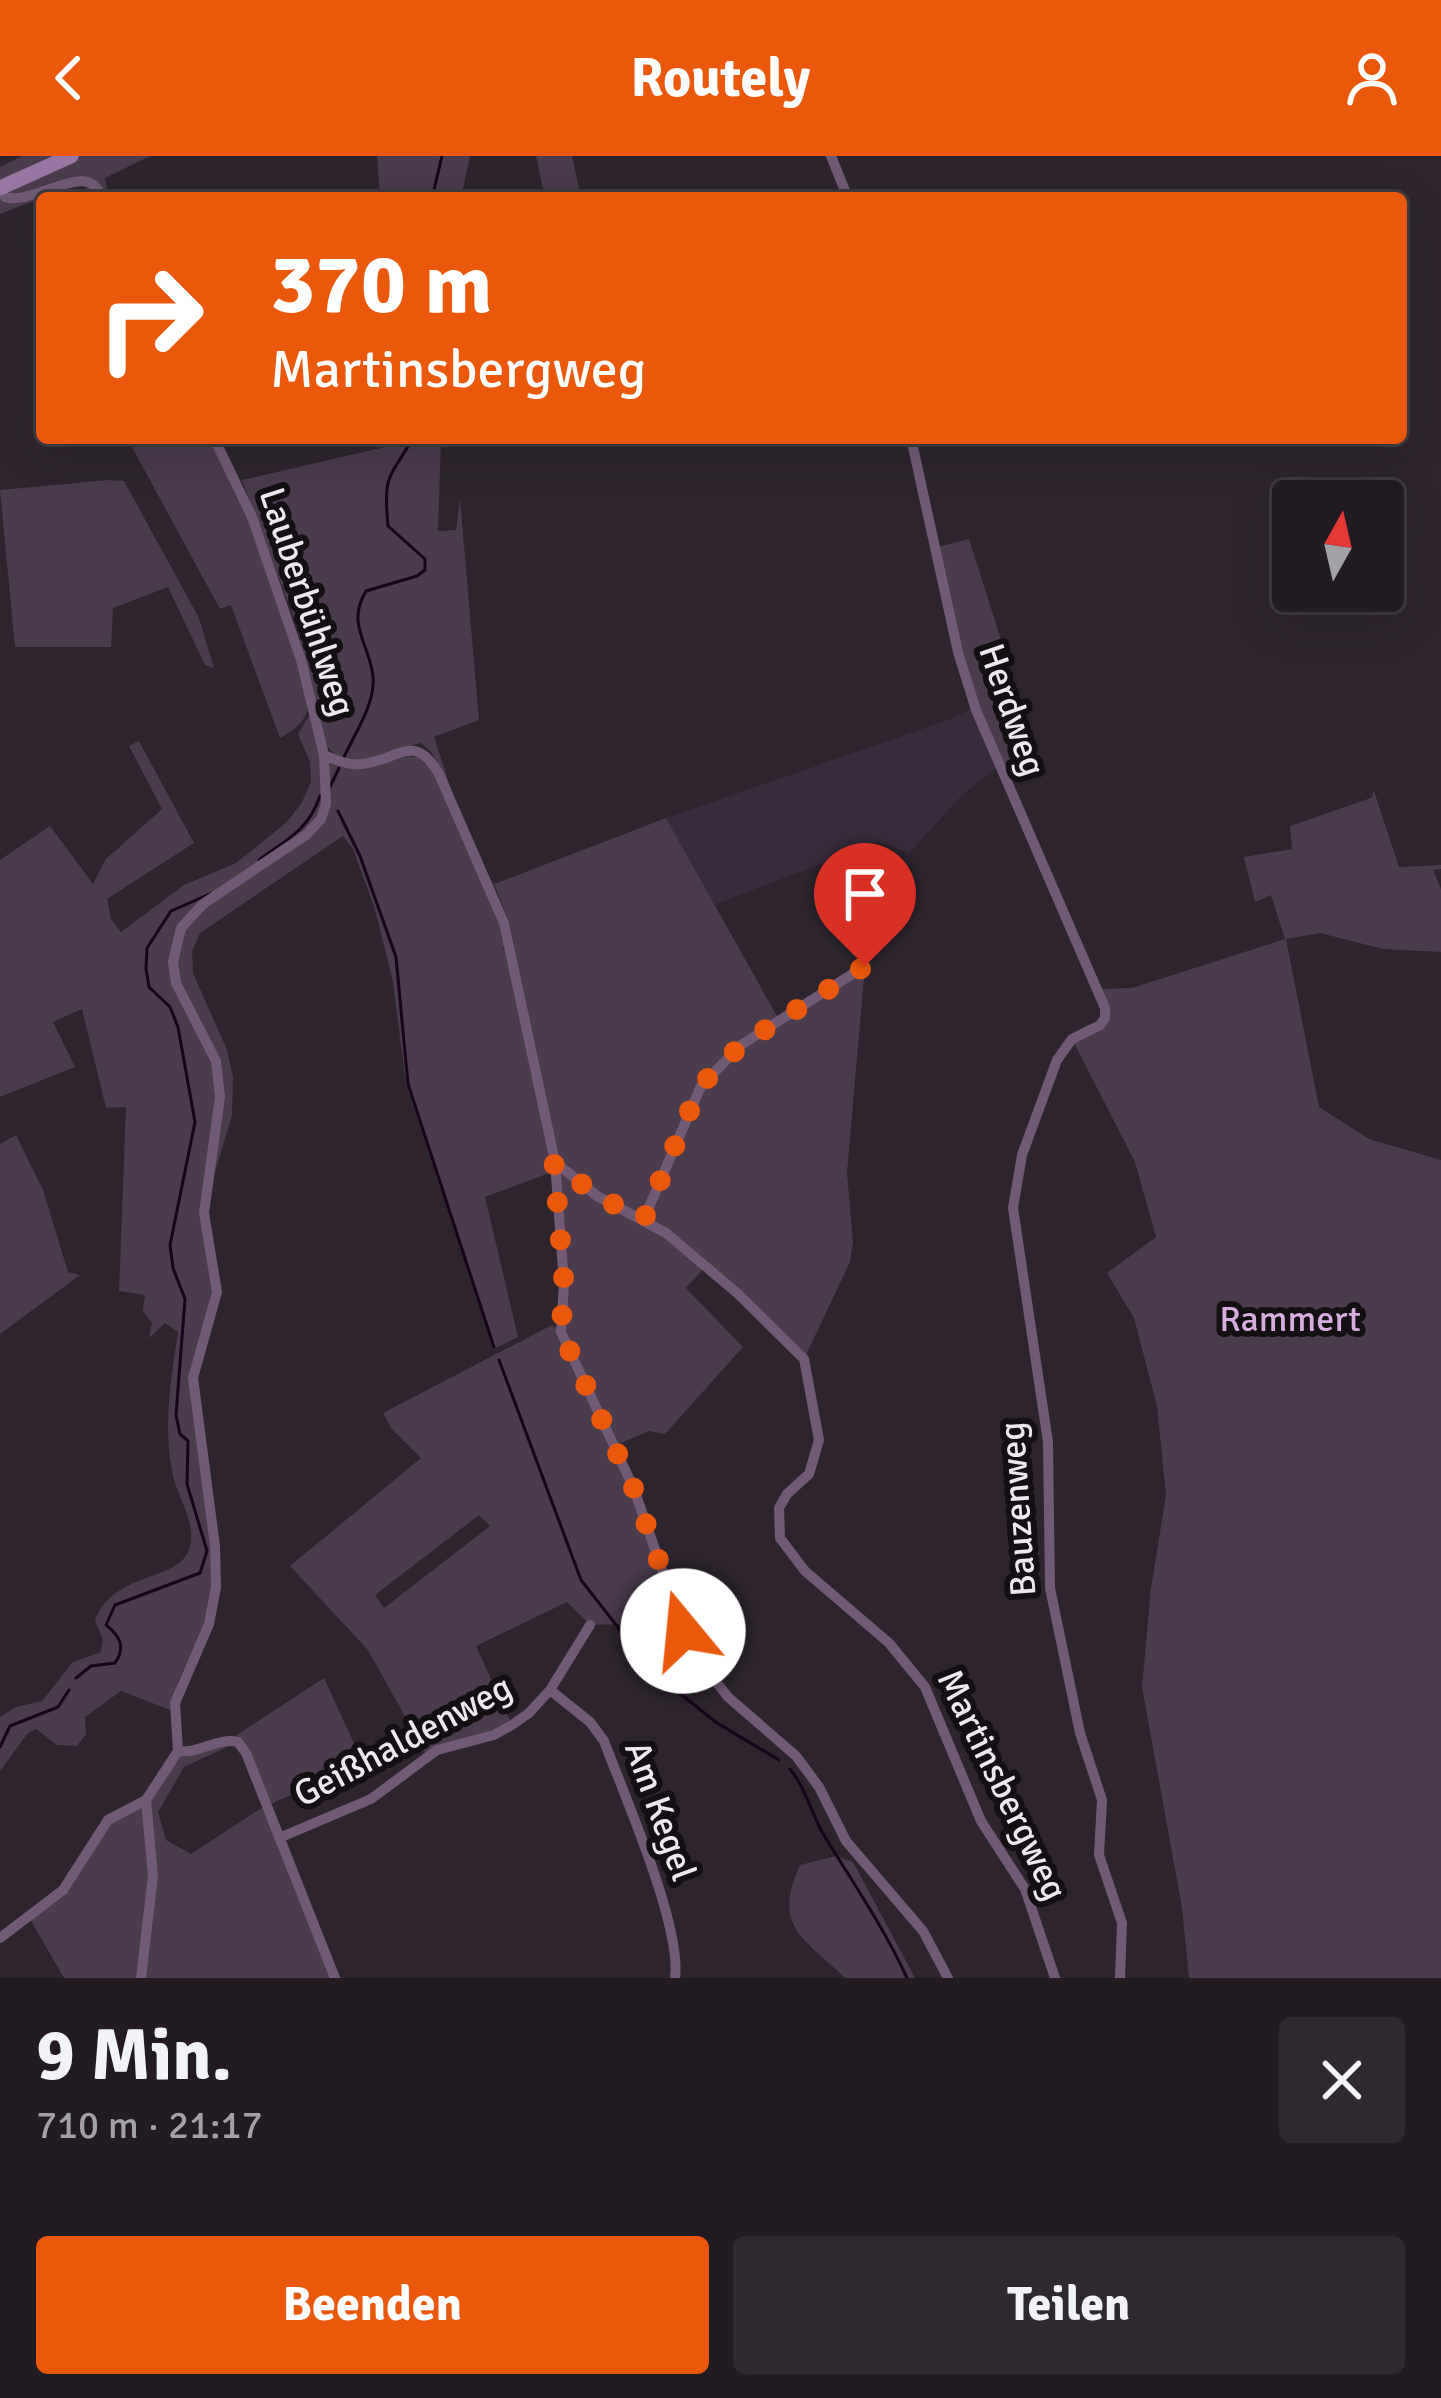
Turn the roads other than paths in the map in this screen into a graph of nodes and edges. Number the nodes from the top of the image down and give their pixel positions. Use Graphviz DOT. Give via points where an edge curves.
graph roads {
  1 [pos="71,156"];
  2 [pos="832,156"];
  3 [pos="0,188"];
  4 [pos="40,192"];
  5 [pos="100,192"];
  6 [pos="846,192"];
  7 [pos="36,193"];
  8 [pos="217,444"];
  9 [pos="911,444"];
  10 [pos="329,757"];
  11 [pos="865,966"];
  12 [pos="1096,988"];
  13 [pos="554,1162"];
  14 [pos="644,1219"];
  15 [pos="590,1625"];
  16 [pos="550,1690"];
  17 [pos="178,1751"];
  18 [pos="146,1800"];
  19 [pos="279,1838"];
  20 [pos="0,1938"];
  21 [pos="141,1978"];
  22 [pos="335,1978"];
  23 [pos="674,1978"];
  24 [pos="948,1978"];
  25 [pos="1055,1978"];
  26 [pos="1120,1978"];
  1 -- 3 [label="main road"];
  2 -- 6 [label="street"];
  3 -- 7 [label="street" via="17,201"];
  4 -- 5 [label="street" via="80,176"];
  8 -- 10 [label="street, Lauberbühlweg" via="252,517"];
  9 -- 12 [label="street, Herdweg" via="976,710"];
  10 -- 13 [label="street" via="352,764 413,750 439,774 504,923"];
  10 -- 17 [label="street, Lauberbühlweg" via="321,819 203,904 181,928 173,962 216,1061 220,1097 204,1214 217,1292 193,1378 216,1587 175,1703"];
  11 -- 14 [label="street" via="741,1045 700,1086"];
  12 -- 26 [label="street, Bauzenweg" via="1105,1018 1057,1060 1022,1155 1013,1208 1048,1442 1050,1588 1102,1800 1099,1855 1122,1924"];
  13 -- 14 [label="street, Martinsbergweg"];
  13 -- 24 [label="street" via="561,1332 634,1489 689,1647 728,1697 796,1756 846,1841 922,1931"];
  14 -- 25 [label="street, Martinsbergweg" via="706,1265 804,1359 819,1441 809,1474 779,1508 780,1538 889,1642 925,1688 981,1821 1025,1889"];
  15 -- 16 [label="street"];
  16 -- 19 [label="street, Geißhaldenweg" via="512,1726 437,1750 370,1798"];
  16 -- 23 [label="street, Am Kegel" via="604,1742 661,1900"];
  17 -- 18 [label="street"];
  17 -- 19 [label="street" via="238,1742"];
  18 -- 20 [label="street" via="108,1820 63,1891"];
  18 -- 21 [label="street" via="153,1876"];
  19 -- 22 [label="street"];
}
